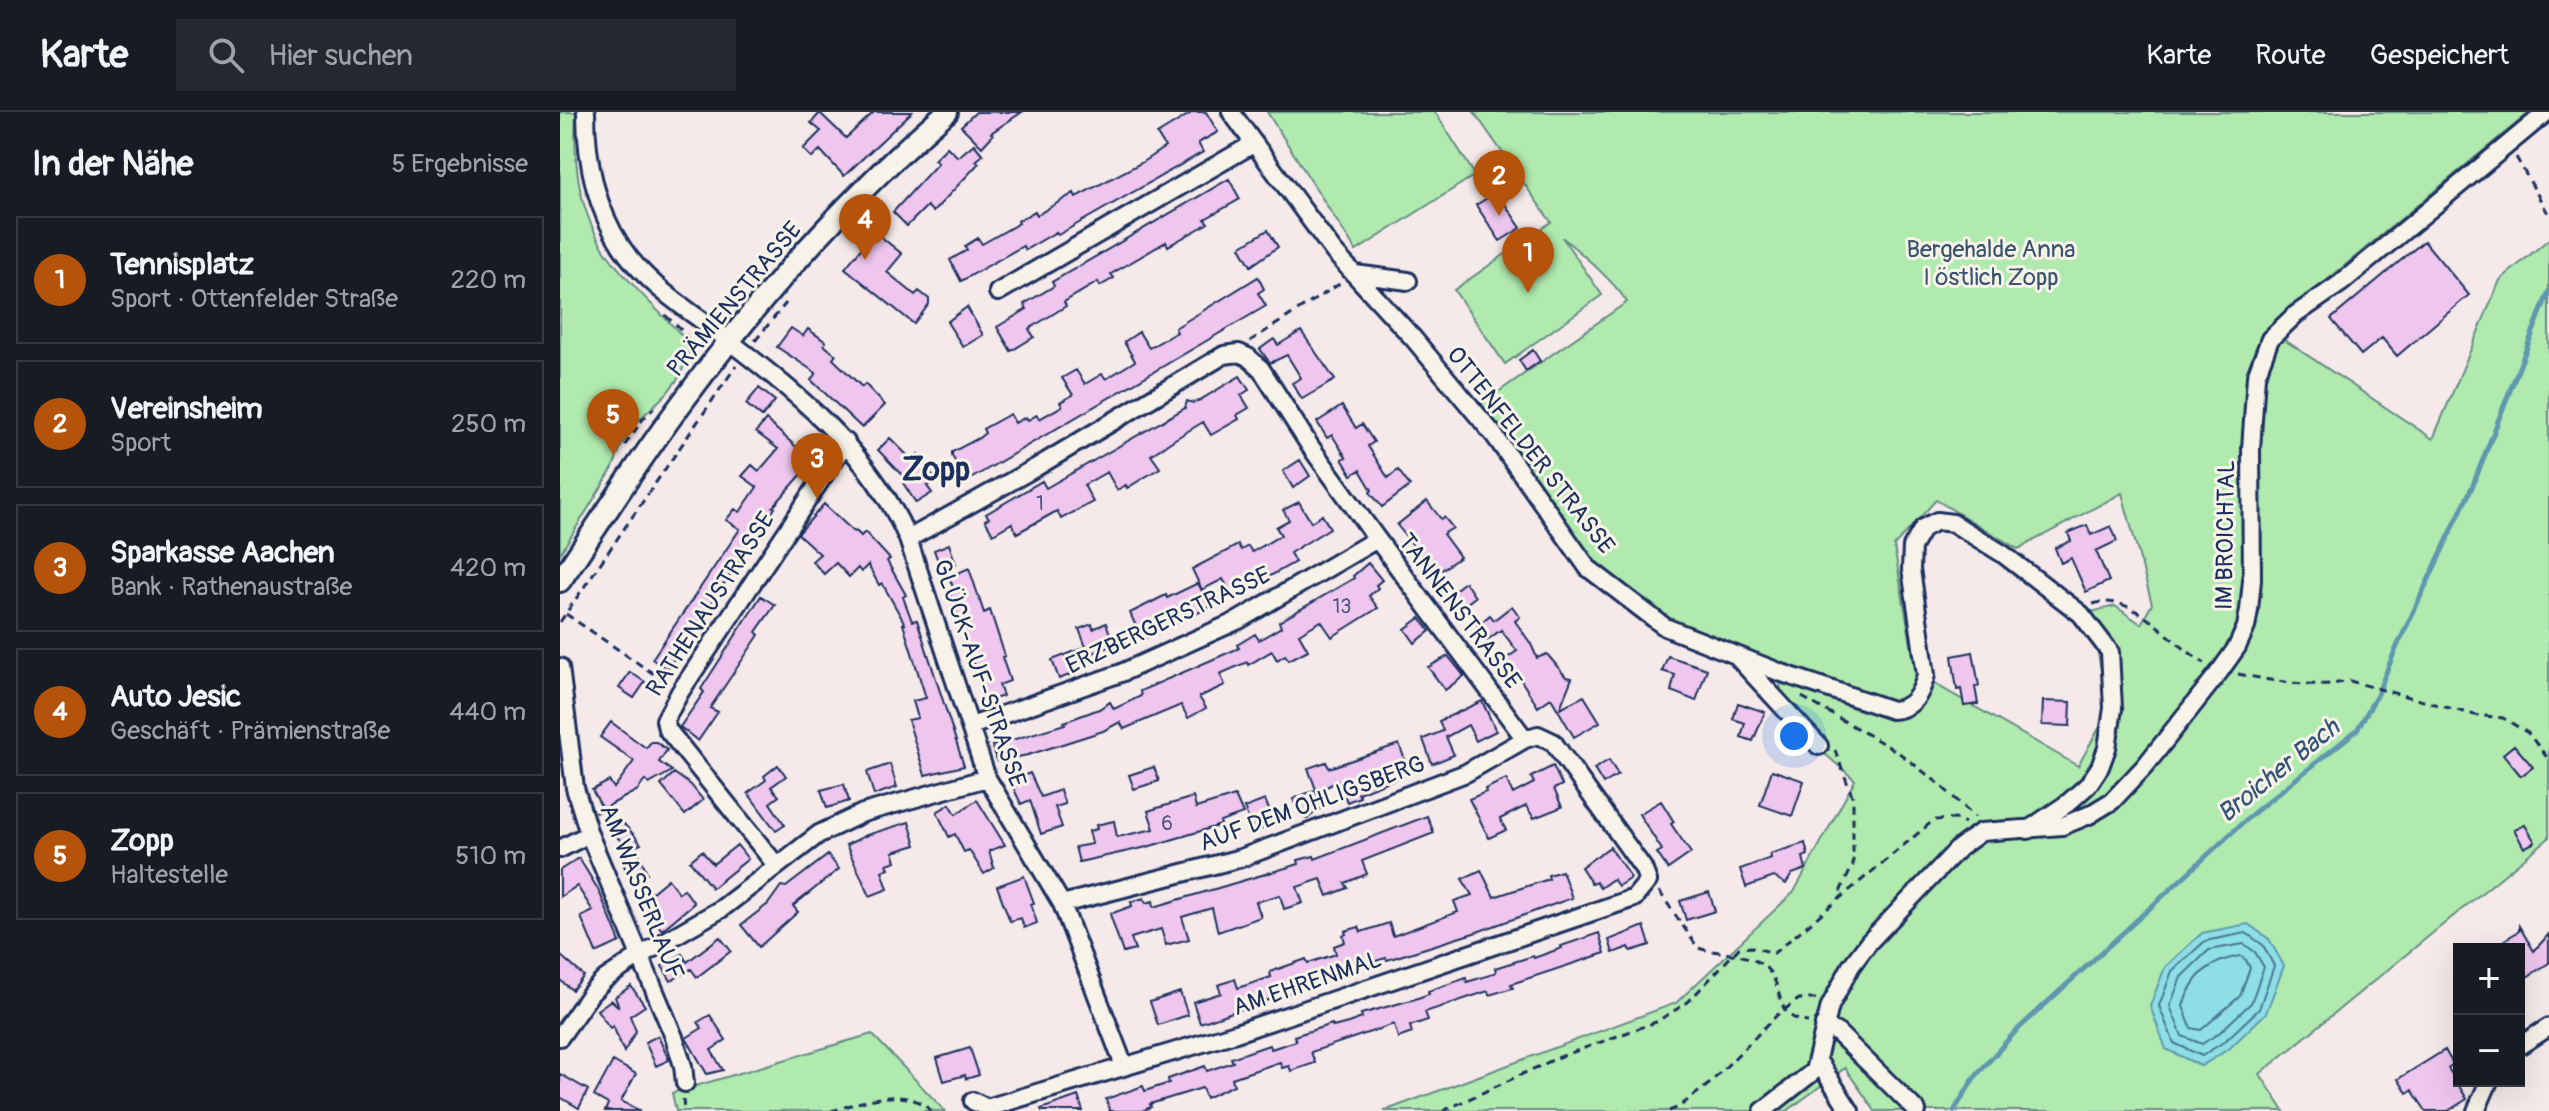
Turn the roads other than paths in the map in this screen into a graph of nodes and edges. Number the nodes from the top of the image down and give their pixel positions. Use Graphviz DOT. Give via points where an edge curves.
graph roads {
  1 [pos="586,112"];
  2 [pos="1231,112"];
  3 [pos="2547,112"];
  4 [pos="937,115"];
  5 [pos="1253,144"];
  6 [pos="1355,274"];
  7 [pos="1408,281"];
  8 [pos="998,292"];
  9 [pos="737,347"];
  10 [pos="846,442"];
  11 [pos="908,539"];
  12 [pos="1377,539"];
  13 [pos="560,581"];
  14 [pos="1734,654"];
  15 [pos="560,667"];
  16 [pos="971,726"];
  17 [pos="1525,739"];
  18 [pos="1819,746"];
  19 [pos="987,778"];
  20 [pos="2028,830"];
  21 [pos="589,834"];
  22 [pos="560,849"];
  23 [pos="776,865"];
  24 [pos="1062,904"];
  25 [pos="641,955"];
  26 [pos="1824,1025"];
  27 [pos="2549,1027"];
  28 [pos="560,1037"];
  29 [pos="2525,1042"];
  30 [pos="1818,1061"];
  31 [pos="1124,1066"];
  32 [pos="685,1083"];
  33 [pos="2486,1087"];
  34 [pos="973,1101"];
  35 [pos="1774,1108"];
  36 [pos="1850,1111"];
  37 [pos="1917,1111"];
  38 [pos="2476,1111"];
  1 -- 9 [label="street, GLÜCK-AUF-STRASSE" via="590,167 603,213 621,247 648,279"];
  2 -- 5 [label="street, OTTENFELDER STRASSE"];
  3 -- 20 [label="street, IM BROICHTAL" via="2270,339 2256,376 2252,580 2246,627 2237,647 2112,801 2062,826"];
  4 -- 9 [label="main road, PRÄMIENSTRASSE" via="804,252"];
  5 -- 6 [label="street, OTTENFELDER STRASSE"];
  5 -- 8 [label="street"];
  6 -- 7 [label="street"];
  6 -- 14 [label="street, OTTENFELDER STRASSE" via="1494,435 1588,568 1665,627"];
  9 -- 10 [label="street, GLÜCK-AUF-STRASSE"];
  9 -- 13 [label="main road, PRÄMIENSTRASSE" via="684,400"];
  10 -- 11 [label="street, GLÜCK-AUF-STRASSE" via="895,508"];
  10 -- 23 [label="street, RATHENAUSTRASSE" via="665,720"];
  11 -- 12 [label="street, TANNENSTRASSE" via="1224,355 1239,353 1261,369"];
  11 -- 16 [label="street, GLÜCK-AUF-STRASSE"];
  12 -- 16 [label="street, ERZBERGERSTRASSE" via="1239,620 1121,673"];
  12 -- 17 [label="street, TANNENSTRASSE"];
  14 -- 18 [label="street"];
  14 -- 20 [label="street, OTTENFELDER STRASSE" via="1892,710 1903,709 1923,689 1926,675 1912,547 1923,528 1937,521 1953,523 2081,614 2110,652 2113,708 2100,767 2068,803"];
  15 -- 21 [label="street, AM WASSERLAUF" via="575,788"];
  16 -- 19 [label="street, GLÜCK-AUF-STRASSE"];
  17 -- 24 [label="street, AUF DEM OHLIGSBERG" via="1466,773 1241,858"];
  17 -- 31 [label="street, AM EHRENMAL" via="1538,735 1553,742 1643,868 1648,881 1634,898"];
  19 -- 23 [label="street" via="863,813 819,834"];
  19 -- 24 [label="street, GLÜCK-AUF-STRASSE"];
  20 -- 26 [label="street, IM BROICHTAL" via="1981,832 1959,848 1869,942 1851,966"];
  21 -- 22 [label="street"];
  21 -- 25 [label="street, AM WASSERLAUF"];
  23 -- 25 [label="street" via="721,909"];
  24 -- 31 [label="street, GLÜCK-AUF-STRASSE"];
  25 -- 28 [label="street" via="591,993"];
  25 -- 32 [label="street, AM WASSERLAUF" via="674,1037"];
  26 -- 30 [label="street"];
  26 -- 37 [label="street"];
  27 -- 29 [label="street"];
  30 -- 35 [label="street"];
  30 -- 36 [label="street"];
  31 -- 34 [label="street, AM EHRENMAL" via="987,1108"];
  33 -- 38 [label="street"];
}
